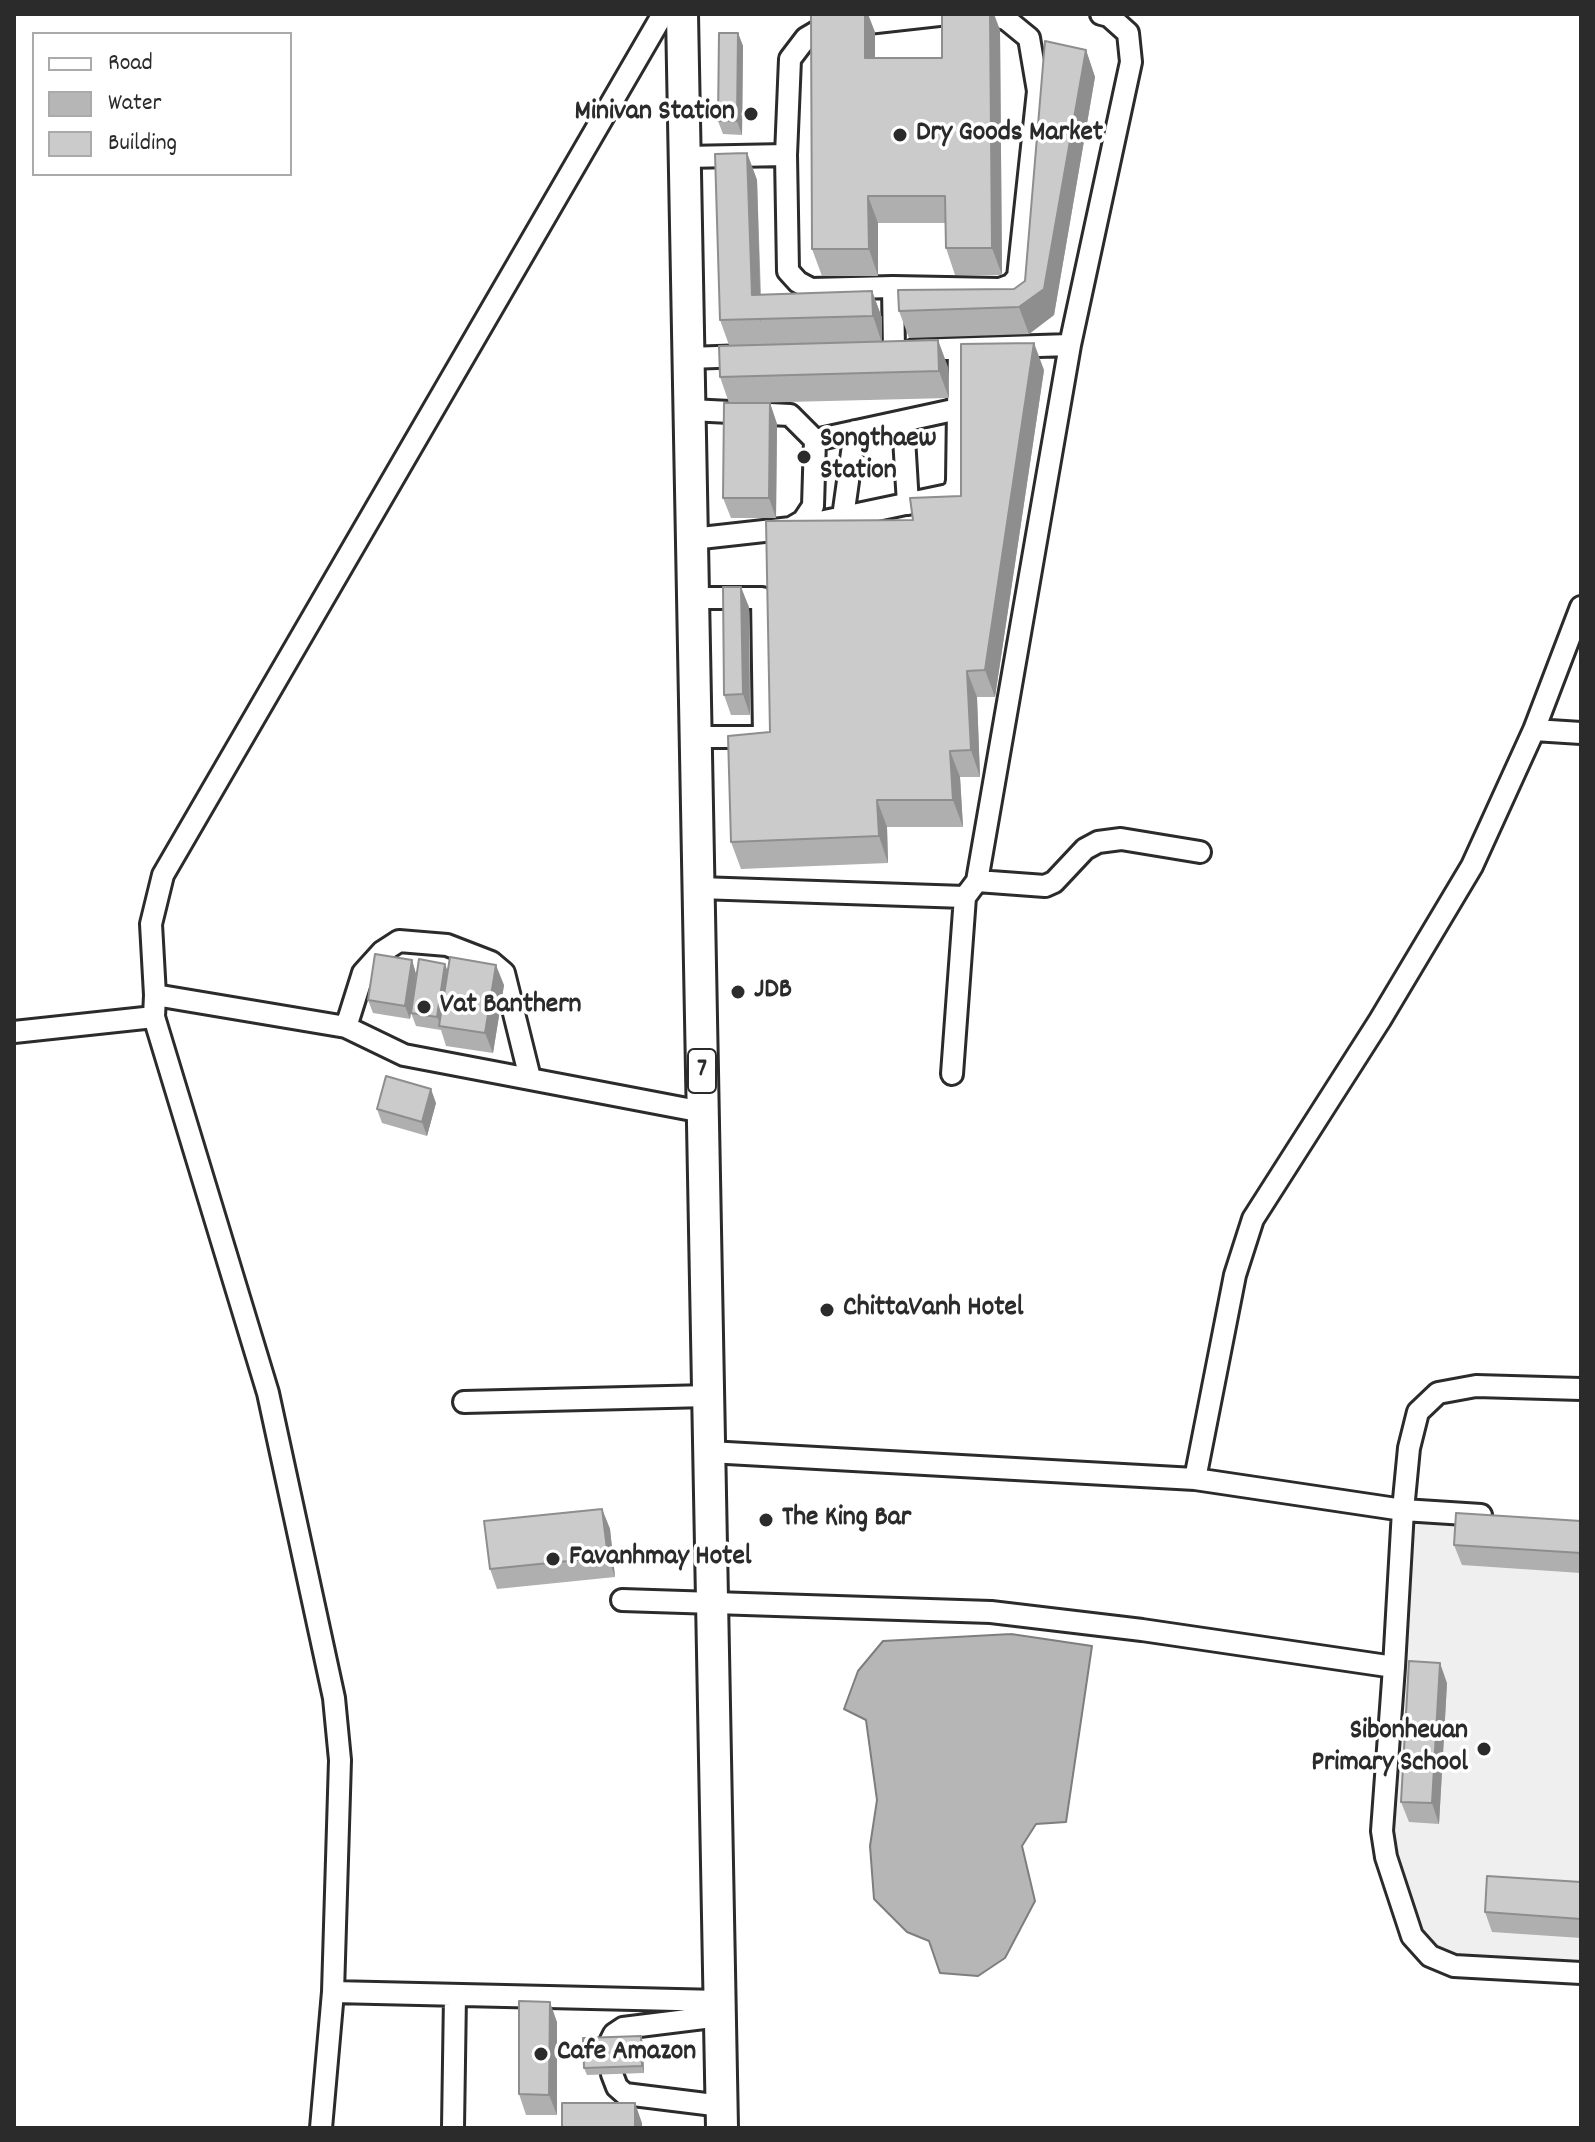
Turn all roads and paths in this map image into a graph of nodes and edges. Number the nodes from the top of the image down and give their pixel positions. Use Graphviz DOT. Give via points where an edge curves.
graph roads {
  1 [pos="663,14"];
  2 [pos="682,14"];
  3 [pos="948,14"];
  4 [pos="991,14"];
  5 [pos="1101,14"];
  6 [pos="786,155"];
  7 [pos="685,157"];
  8 [pos="893,287"];
  9 [pos="1070,345"];
  10 [pos="959,349"];
  11 [pos="768,355"];
  12 [pos="688,358"];
  13 [pos="958,409"];
  14 [pos="690,410"];
  15 [pos="903,421"];
  16 [pos="855,431"];
  17 [pos="815,440"];
  18 [pos="908,504"];
  19 [pos="843,517"];
  20 [pos="791,528"];
  21 [pos="692,539"];
  22 [pos="693,598"];
  23 [pos="1581,607"];
  24 [pos="1534,730"];
  25 [pos="1581,733"];
  26 [pos="696,737"];
  27 [pos="1200,852"];
  28 [pos="699,888"];
  29 [pos="971,889"];
  30 [pos="155,995"];
  31 [pos="154,1017"];
  32 [pos="346,1027"];
  33 [pos="14,1032"];
  34 [pos="952,1074"];
  35 [pos="530,1078"];
  36 [pos="703,1112"];
  37 [pos="1581,1389"];
  38 [pos="708,1396"];
  39 [pos="464,1402"];
  40 [pos="709,1452"];
  41 [pos="1195,1479"];
  42 [pos="1403,1510"];
  43 [pos="1507,1517"];
  44 [pos="622,1600"];
  45 [pos="712,1602"];
  46 [pos="1394,1667"];
  47 [pos="1581,1973"];
  48 [pos="333,1992"];
  49 [pos="455,1995"];
  50 [pos="720,2009"];
  51 [pos="722,2117"];
  52 [pos="321,2128"];
  53 [pos="453,2128"];
  1 -- 30 [label="street" via="163,875 151,924"];
  2 -- 7 [label="highway, 7"];
  3 -- 6 [label="street" via="823,28 806,38 790,59"];
  4 -- 8 [label="street" via="1029,38 1038,91 1018,277 1000,289"];
  5 -- 9 [label="street" via="1128,33 1131,62"];
  6 -- 7 [label="street"];
  6 -- 8 [label="street" via="788,271 811,289"];
  7 -- 12 [label="highway, 7"];
  8 -- 10 [label="street" via="886,351"];
  9 -- 10 [label="street"];
  9 -- 29 [label="street"];
  10 -- 13 [label="street"];
  11 -- 12 [label="street"];
  12 -- 14 [label="highway, 7"];
  13 -- 15 [label="street"];
  13 -- 18 [label="street" via="955,490"];
  14 -- 17 [label="street" via="790,415"];
  14 -- 21 [label="highway, 7"];
  15 -- 16 [label="street"];
  15 -- 18 [label="street"];
  16 -- 17 [label="street"];
  16 -- 19 [label="street"];
  17 -- 20 [label="street" via="813,506"];
  18 -- 19 [label="street"];
  19 -- 20 [label="street"];
  20 -- 21 [label="street"];
  21 -- 22 [label="highway, 7"];
  22 -- 26 [label="highway, 7"];
  22 -- 26 [label="street" via="762,598 764,737"];
  23 -- 24 [label="street"];
  24 -- 25 [label="street"];
  24 -- 41 [label="street" via="1472,866 1253,1219 1235,1275"];
  26 -- 28 [label="highway, 7"];
  27 -- 29 [label="street" via="1121,839 1098,842 1045,886"];
  28 -- 29 [label="street"];
  28 -- 36 [label="highway, 7"];
  29 -- 34 [label="street"];
  30 -- 31 [label="street"];
  30 -- 32 [label="street"];
  31 -- 33 [label="street"];
  31 -- 48 [label="street" via="268,1393 334,1698 340,1760"];
  32 -- 35 [label="street" via="404,1055"];
  32 -- 35 [label="street" via="363,973 382,952 399,941 447,945 491,962 504,973"];
  35 -- 36 [label="street"];
  36 -- 38 [label="highway, 7"];
  37 -- 42 [label="street" via="1476,1386 1438,1393 1418,1412"];
  38 -- 39 [label="street"];
  38 -- 40 [label="highway, 7"];
  40 -- 41 [label="street"];
  40 -- 45 [label="highway, 7"];
  41 -- 42 [label="street"];
  42 -- 43 [label="street"];
  42 -- 46 [label="street"];
  44 -- 45 [label="street"];
  45 -- 46 [label="street" via="991,1612"];
  45 -- 50 [label="highway, 7"];
  46 -- 47 [label="street" via="1382,1831 1412,1936 1430,1956 1454,1966"];
  48 -- 49 [label="street"];
  48 -- 52 [label="street"];
  49 -- 50 [label="street"];
  49 -- 53 [label="street"];
  50 -- 51 [label="highway, 7"];
  50 -- 51 [label="street" via="623,2028 609,2044 612,2074 625,2094"];
}
